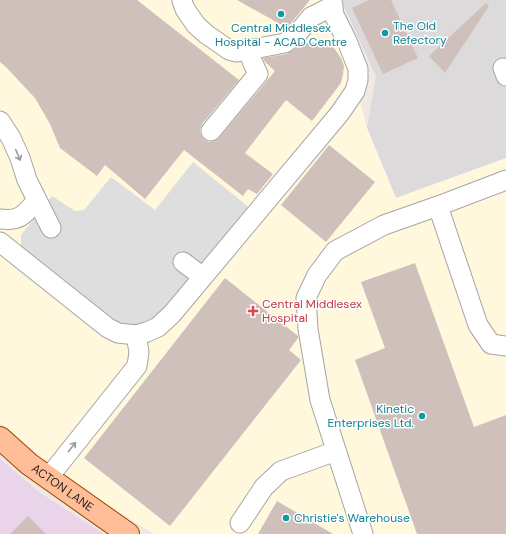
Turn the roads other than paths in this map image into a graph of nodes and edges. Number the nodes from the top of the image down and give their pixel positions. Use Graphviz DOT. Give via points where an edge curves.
graph roads {
  1 [pos="182,1"];
  2 [pos="332,3"];
  3 [pos="249,50"];
  4 [pos="0,121"];
  5 [pos="211,131"];
  6 [pos="506,180"];
  7 [pos="37,200"];
  8 [pos="438,206"];
  9 [pos="8,219"];
  10 [pos="51,228"];
  11 [pos="7,247"];
  12 [pos="183,262"];
  13 [pos="202,277"];
  14 [pos="136,335"];
  15 [pos="506,346"];
  16 [pos="0,438"];
  17 [pos="336,451"];
  18 [pos="48,478"];
  19 [pos="240,523"];
  20 [pos="128,534"];
  21 [pos="363,534"];
  1 -- 3 [label="street" via="196,25 206,34 232,51"];
  2 -- 3 [label="street" via="311,17 297,34 285,43"];
  2 -- 13 [label="street" via="334,16 358,69 355,91 340,113"];
  3 -- 5 [label="street" via="258,74"];
  4 -- 7 [label="street, one-way" via="11,138"];
  6 -- 8 [label="street"];
  7 -- 9 [label="street" via="22,216"];
  7 -- 10 [label="street"];
  8 -- 15 [label="street" via="478,325 491,344"];
  8 -- 17 [label="street" via="384,225 335,251 317,274 306,298 308,329 320,400"];
  9 -- 11 [label="street" via="12,228"];
  11 -- 14 [label="street" via="108,328 118,334"];
  12 -- 13 [label="street"];
  13 -- 14 [label="street" via="158,327"];
  18 -- 14 [label="street, one-way" via="137,366 139,352"];
  16 -- 18 [label="main road, ACTON LANE" via="28,464"];
  17 -- 19 [label="street" via="281,471 264,487"];
  17 -- 21 [label="street"];
  18 -- 20 [label="main road, ACTON LANE"];
}
